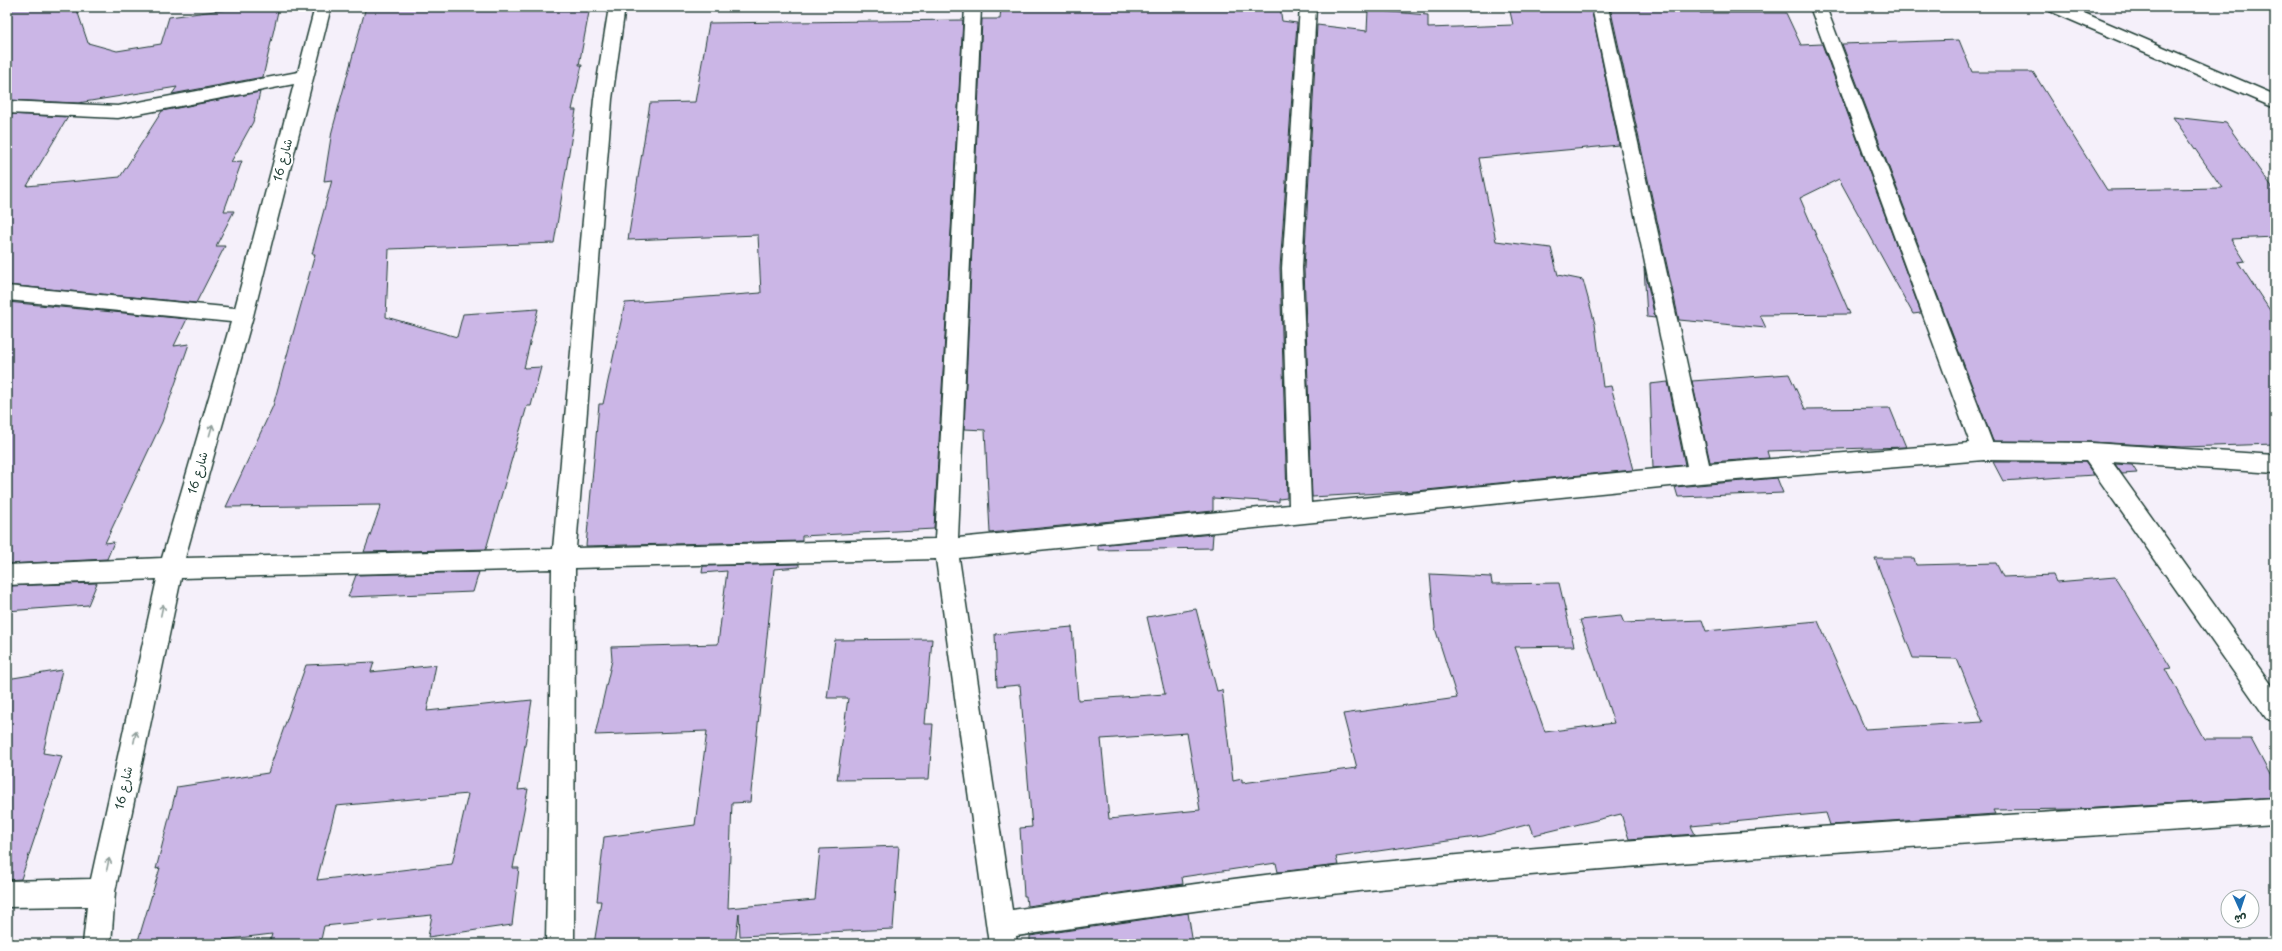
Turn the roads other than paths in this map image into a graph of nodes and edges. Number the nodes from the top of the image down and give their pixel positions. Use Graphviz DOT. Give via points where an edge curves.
graph roads {
  1 [pos="323,7"];
  2 [pos="617,7"];
  3 [pos="973,7"];
  4 [pos="1308,7"];
  5 [pos="1600,7"];
  6 [pos="1818,7"];
  7 [pos="2056,7"];
  8 [pos="305,76"];
  9 [pos="2275,102"];
  10 [pos="7,107"];
  11 [pos="7,293"];
  12 [pos="243,316"];
  13 [pos="1984,451"];
  14 [pos="2092,452"];
  15 [pos="2275,464"];
  16 [pos="1700,474"];
  17 [pos="1300,514"];
  18 [pos="946,549"];
  19 [pos="564,559"];
  20 [pos="171,568"];
  21 [pos="7,575"];
  22 [pos="2275,710"];
  23 [pos="2275,812"];
  24 [pos="102,892"];
  25 [pos="7,894"];
  26 [pos="1001,934"];
  27 [pos="98,944"];
  28 [pos="560,944"];
  1 -- 8 [label="street, شارع 16"];
  2 -- 19 [label="street" via="603,99"];
  3 -- 18 [label="street"];
  4 -- 17 [label="street" via="1292,268"];
  5 -- 16 [label="street"];
  6 -- 13 [label="street"];
  7 -- 9 [label="street"];
  8 -- 10 [label="street" via="118,112"];
  8 -- 12 [label="street, شارع 16"];
  11 -- 12 [label="street"];
  20 -- 12 [label="street, شارع 16, one-way"];
  13 -- 14 [label="street"];
  13 -- 16 [label="street"];
  14 -- 15 [label="street"];
  14 -- 22 [label="street"];
  16 -- 17 [label="street"];
  17 -- 18 [label="street"];
  18 -- 19 [label="street"];
  18 -- 26 [label="street"];
  19 -- 20 [label="street"];
  19 -- 28 [label="street"];
  20 -- 21 [label="street"];
  24 -- 20 [label="street, شارع 16, one-way"];
  23 -- 26 [label="street" via="1697,850 1402,873 1217,894"];
  24 -- 25 [label="street"];
  24 -- 27 [label="street, شارع 16"];
}
